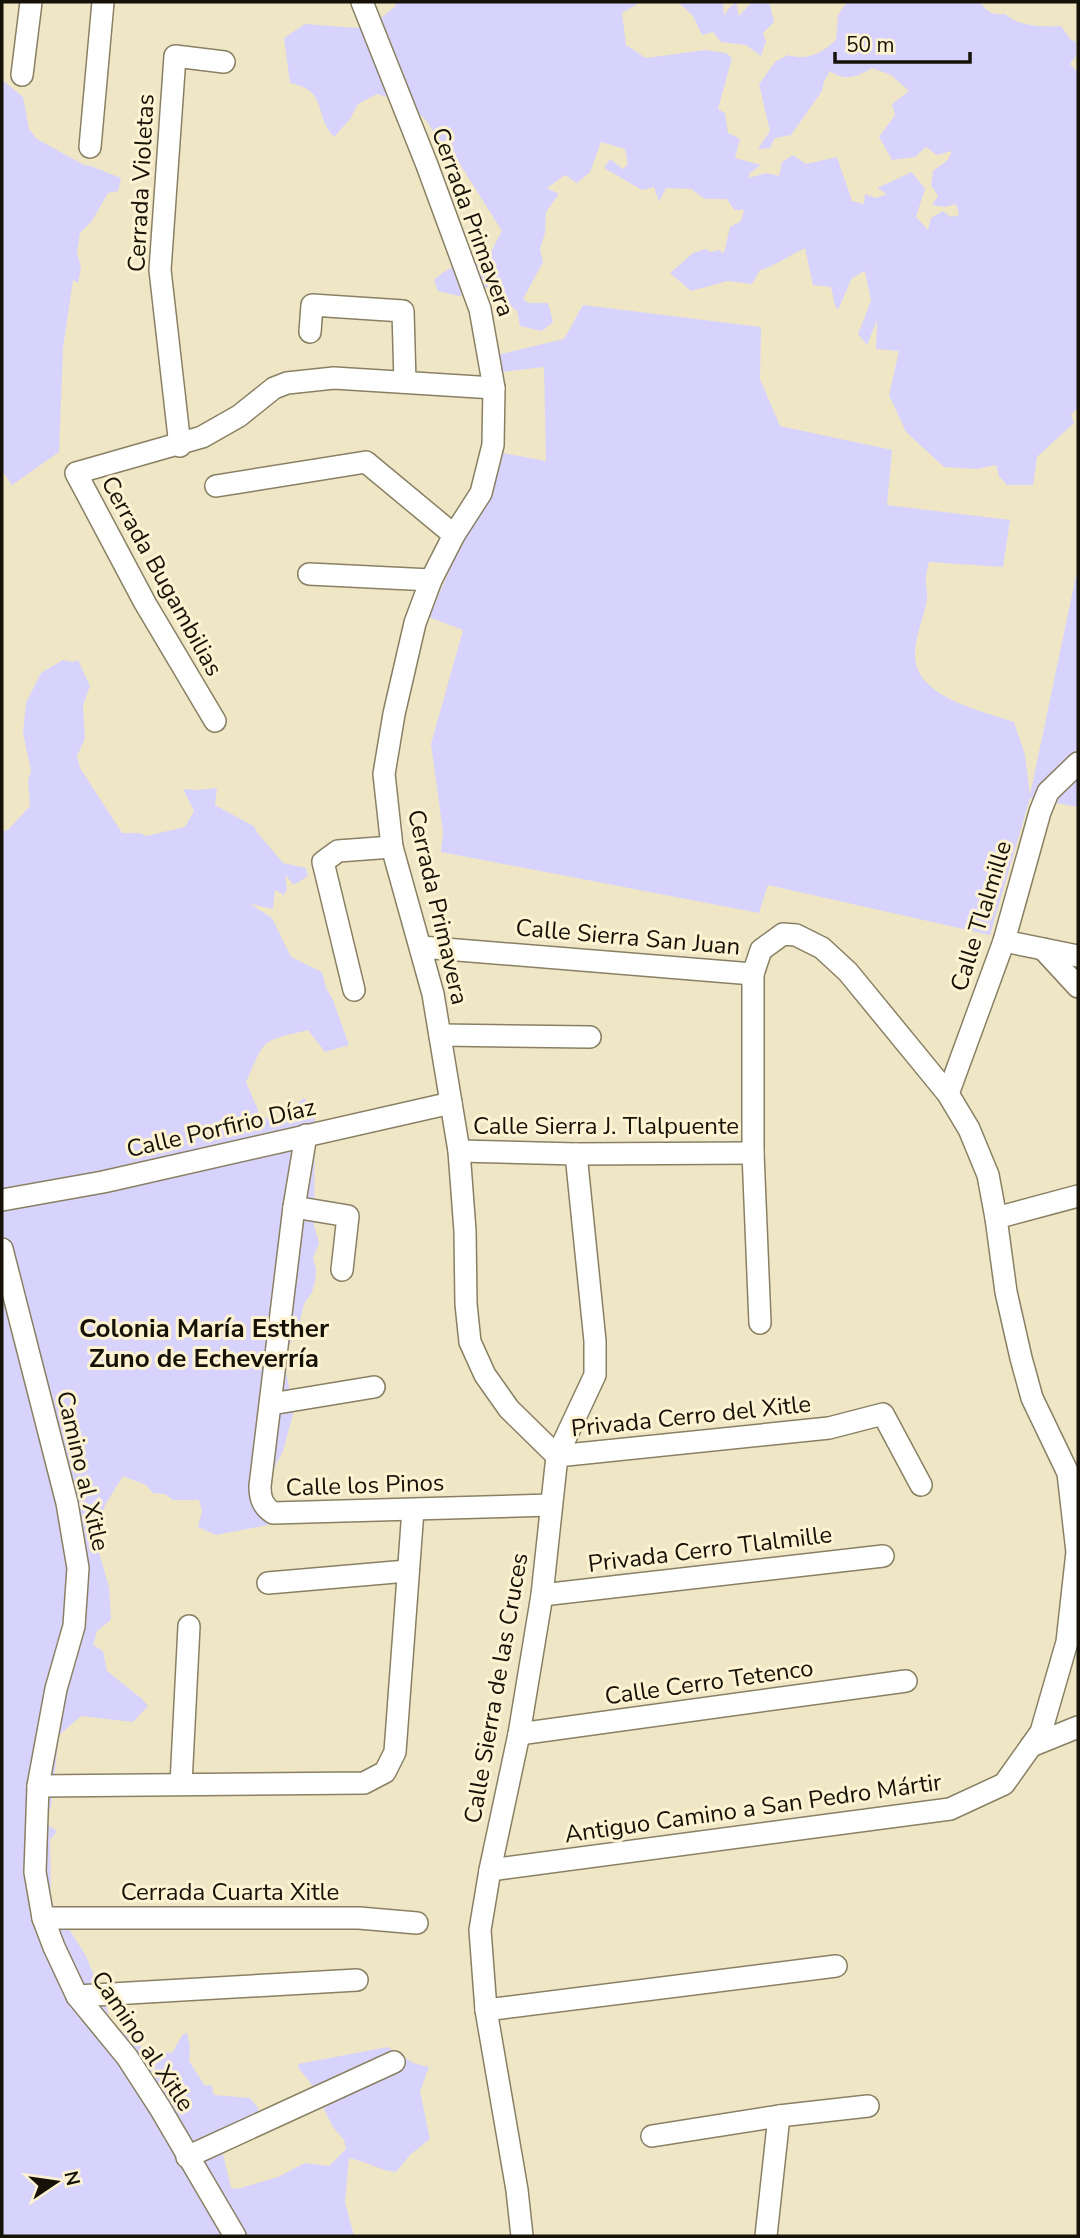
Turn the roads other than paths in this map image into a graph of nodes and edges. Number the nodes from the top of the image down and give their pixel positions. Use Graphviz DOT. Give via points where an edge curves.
graph roads {
  1 [pos="31,2"];
  2 [pos="103,2"];
  3 [pos="362,2"];
  4 [pos="224,62"];
  5 [pos="22,75"];
  6 [pos="90,147"];
  7 [pos="310,332"];
  8 [pos="405,382"];
  9 [pos="494,388"];
  10 [pos="180,446"];
  11 [pos="216,486"];
  12 [pos="454,535"];
  13 [pos="309,574"];
  14 [pos="431,580"];
  15 [pos="215,721"];
  16 [pos="1078,763"];
  17 [pos="392,847"];
  18 [pos="1004,941"];
  19 [pos="421,947"];
  20 [pos="1042,949"];
  21 [pos="1078,956"];
  22 [pos="753,974"];
  23 [pos="1078,987"];
  24 [pos="354,990"];
  25 [pos="440,1035"];
  26 [pos="590,1037"];
  27 [pos="948,1094"];
  28 [pos="451,1103"];
  29 [pos="306,1135"];
  30 [pos="459,1151"];
  31 [pos="753,1153"];
  32 [pos="576,1154"];
  33 [pos="1078,1196"];
  34 [pos="2,1200"];
  35 [pos="294,1207"];
  36 [pos="996,1218"];
  37 [pos="2,1249"];
  38 [pos="342,1270"];
  39 [pos="760,1322"];
  40 [pos="374,1387"];
  41 [pos="271,1404"];
  42 [pos="558,1456"];
  43 [pos="921,1485"];
  44 [pos="551,1506"];
  45 [pos="413,1510"];
  46 [pos="883,1556"];
  47 [pos="407,1571"];
  48 [pos="268,1583"];
  49 [pos="542,1595"];
  50 [pos="189,1626"];
  51 [pos="906,1681"];
  52 [pos="1078,1727"];
  53 [pos="519,1734"];
  54 [pos="1031,1746"];
  55 [pos="181,1784"];
  56 [pos="38,1786"];
  57 [pos="490,1870"];
  58 [pos="43,1918"];
  59 [pos="417,1923"];
  60 [pos="836,1966"];
  61 [pos="357,1980"];
  62 [pos="78,1996"];
  63 [pos="486,2010"];
  64 [pos="394,2062"];
  65 [pos="868,2106"];
  66 [pos="779,2116"];
  67 [pos="652,2136"];
  68 [pos="187,2157"];
  69 [pos="235,2236"];
  70 [pos="522,2236"];
  71 [pos="766,2236"];
  1 -- 5 [label="street"];
  2 -- 6 [label="street"];
  3 -- 9 [label="street, Cerrada Primavera" via="480,309"];
  4 -- 10 [label="street, Cerrada Violetas" via="175,56 160,270"];
  7 -- 8 [label="street" via="312,305 403,311"];
  8 -- 9 [label="street, Cerrada Bugambilias"];
  8 -- 10 [label="street, Cerrada Bugambilias" via="334,378 287,383 214,432"];
  9 -- 12 [label="street, Cerrada Primavera" via="493,445 481,493"];
  10 -- 15 [label="street, Cerrada Bugambilias" via="76,473"];
  11 -- 12 [label="street" via="366,463"];
  12 -- 14 [label="street, Cerrada Primavera"];
  13 -- 14 [label="street"];
  14 -- 17 [label="street, Cerrada Primavera" via="415,623 384,774"];
  16 -- 18 [label="street, Calle Tlalmille" via="1048,792"];
  17 -- 19 [label="street, Cerrada Primavera"];
  17 -- 24 [label="street" via="338,851 323,862"];
  18 -- 20 [label="street"];
  18 -- 27 [label="street, Calle Tlalmille"];
  19 -- 22 [label="street, Calle Sierra San Juan"];
  19 -- 25 [label="street, Cerrada Primavera"];
  20 -- 21 [label="street"];
  20 -- 23 [label="street"];
  22 -- 27 [label="street, Calle Sierra San Juan" via="761,950 783,934 822,948 848,972"];
  22 -- 31 [label="street"];
  25 -- 26 [label="street"];
  25 -- 28 [label="street, Cerrada Primavera"];
  27 -- 36 [label="street, Antiguo Camino a San Pedro Mártir" via="988,1175"];
  28 -- 29 [label="street, Calle Porfirio Díaz"];
  28 -- 30 [label="street, Cerrada Primavera"];
  29 -- 34 [label="street, Calle Porfirio Díaz" via="103,1182"];
  29 -- 35 [label="street, Calle los Pinos"];
  30 -- 32 [label="street, Calle Sierra J. Tlalpuente"];
  30 -- 42 [label="street, Cerrada Primavera" via="470,1342 485,1375 509,1409"];
  31 -- 32 [label="street, Calle Sierra J. Tlalpuente"];
  31 -- 39 [label="street"];
  32 -- 42 [label="street, Calle Sierra de las Cruces" via="595,1375"];
  33 -- 36 [label="street"];
  35 -- 38 [label="street" via="348,1216"];
  35 -- 41 [label="street, Calle los Pinos"];
  36 -- 54 [label="street, Antiguo Camino a San Pedro Mártir" via="1006,1292 1032,1398 1068,1473 1077,1552 1067,1642 1041,1732"];
  37 -- 56 [label="street, Camino al Xitle" via="67,1503 78,1569 74,1626 56,1689"];
  40 -- 41 [label="street"];
  41 -- 45 [label="street, Calle los Pinos" via="260,1497 273,1513"];
  42 -- 43 [label="street, Privada Cerro del Xitle" via="829,1428 883,1414"];
  42 -- 44 [label="street, Calle Sierra de las Cruces"];
  44 -- 45 [label="street, Calle los Pinos"];
  44 -- 49 [label="street, Calle Sierra de las Cruces"];
  45 -- 47 [label="street"];
  46 -- 49 [label="street, Privada Cerro Tlalmille"];
  47 -- 48 [label="street"];
  47 -- 55 [label="street" via="395,1752 385,1772 364,1783"];
  49 -- 53 [label="street, Calle Sierra de las Cruces"];
  50 -- 55 [label="street"];
  51 -- 53 [label="street, Calle Cerro Tetenco"];
  52 -- 54 [label="street"];
  53 -- 57 [label="street, Calle Sierra de las Cruces"];
  54 -- 57 [label="street, Antiguo Camino a San Pedro Mártir" via="1003,1784 950,1809"];
  55 -- 56 [label="street"];
  56 -- 58 [label="street, Camino al Xitle" via="35,1872"];
  57 -- 63 [label="street, Calle Sierra de las Cruces" via="480,1930"];
  58 -- 59 [label="street, Cerrada Cuarta Xitle" via="359,1918"];
  58 -- 62 [label="street, Camino al Xitle"];
  60 -- 63 [label="street"];
  61 -- 62 [label="street"];
  62 -- 68 [label="street, Camino al Xitle" via="127,2057"];
  63 -- 70 [label="street, Calle Sierra de las Cruces"];
  64 -- 68 [label="street"];
  65 -- 66 [label="street"];
  66 -- 67 [label="street"];
  66 -- 71 [label="street"];
  68 -- 69 [label="street, Camino al Xitle"];
}
